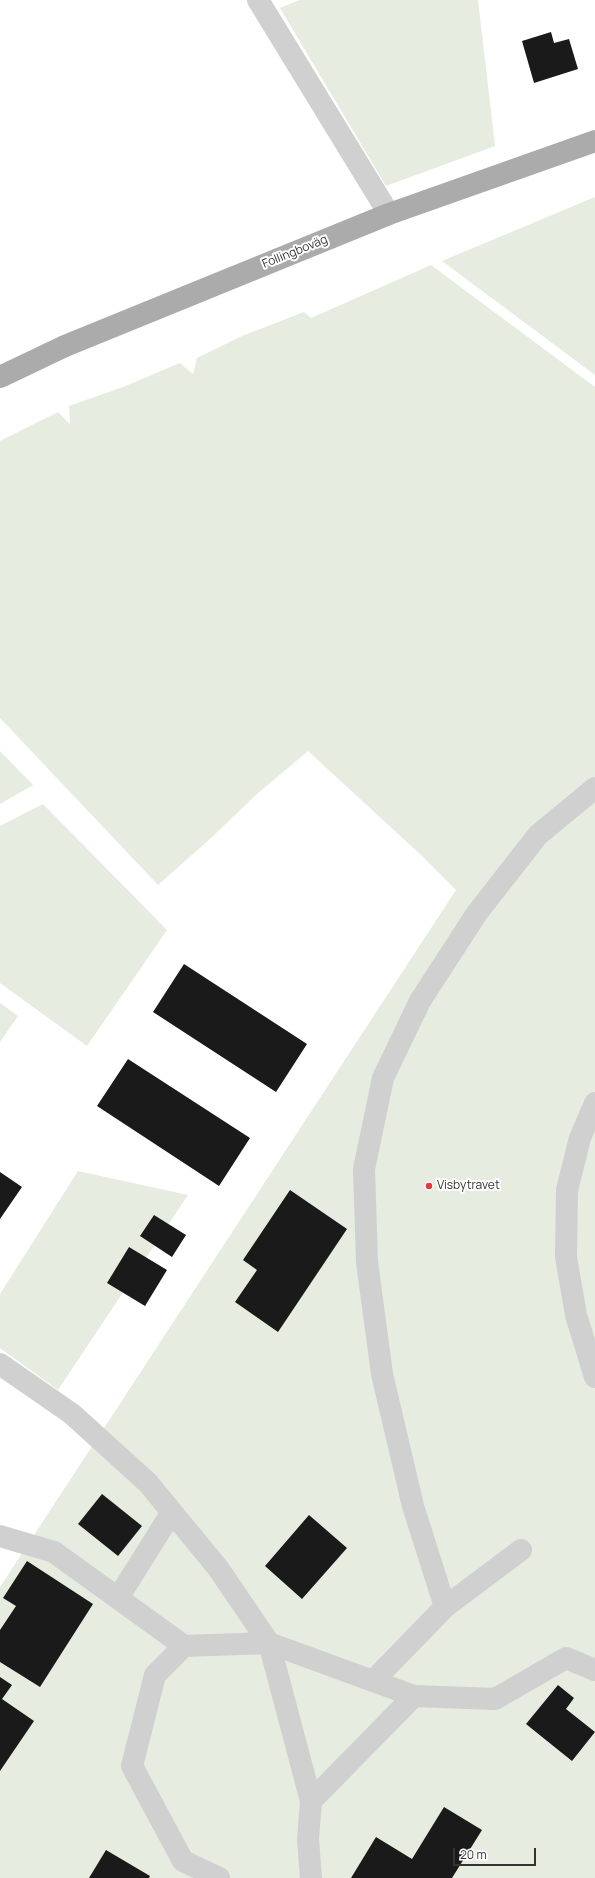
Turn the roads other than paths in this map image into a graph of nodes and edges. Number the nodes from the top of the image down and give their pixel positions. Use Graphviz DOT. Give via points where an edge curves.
graph roads {
  1 [pos="258,0"];
  2 [pos="595,141"];
  3 [pos="389,214"];
  4 [pos="0,377"];
  5 [pos="595,788"];
  6 [pos="595,1103"];
  7 [pos="0,1364"];
  8 [pos="595,1377"];
  9 [pos="172,1512"];
  10 [pos="0,1536"];
  11 [pos="521,1550"];
  12 [pos="118,1598"];
  13 [pos="444,1607"];
  14 [pos="268,1643"];
  15 [pos="184,1646"];
  16 [pos="595,1670"];
  17 [pos="373,1681"];
  18 [pos="414,1696"];
  19 [pos="311,1801"];
  20 [pos="219,1878"];
  21 [pos="311,1878"];
  1 -- 3 [label="street"];
  2 -- 3 [label="main road, Follingboväg"];
  3 -- 4 [label="main road, Follingboväg" via="65,346"];
  5 -- 13 [label="street" via="538,835 477,913 420,1002 383,1078 364,1169 368,1262 382,1374 413,1506"];
  6 -- 8 [label="street" via="580,1138 567,1190 566,1257 576,1315"];
  7 -- 9 [label="street" via="72,1414 148,1483"];
  9 -- 12 [label="street"];
  9 -- 14 [label="street" via="218,1568"];
  10 -- 12 [label="street" via="54,1552"];
  11 -- 13 [label="street"];
  12 -- 15 [label="street"];
  13 -- 17 [label="street"];
  14 -- 15 [label="street"];
  14 -- 17 [label="street"];
  14 -- 19 [label="street"];
  15 -- 20 [label="street" via="155,1675 132,1766 183,1861"];
  16 -- 18 [label="street" via="566,1658 494,1699"];
  17 -- 18 [label="street"];
  18 -- 19 [label="street"];
  19 -- 21 [label="street" via="308,1839"];
}
